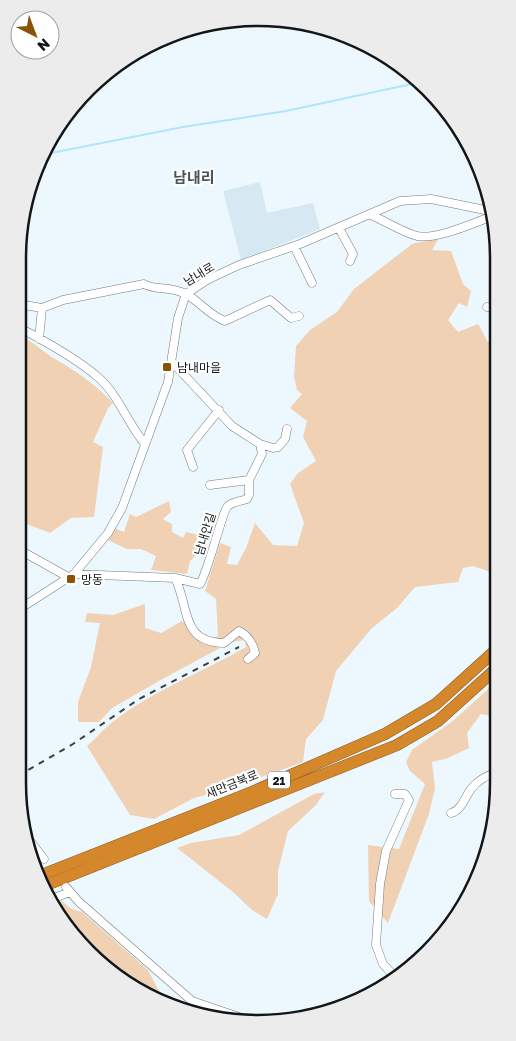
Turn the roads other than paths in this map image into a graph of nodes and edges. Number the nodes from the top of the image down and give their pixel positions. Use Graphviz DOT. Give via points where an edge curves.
graph roads {
  1 [pos="484,210"];
  2 [pos="371,214"];
  3 [pos="486,218"];
  4 [pos="339,228"];
  5 [pos="294,246"];
  6 [pos="350,261"];
  7 [pos="312,283"];
  8 [pos="186,294"];
  9 [pos="26,305"];
  10 [pos="487,307"];
  11 [pos="490,307"];
  12 [pos="42,308"];
  13 [pos="299,316"];
  14 [pos="26,332"];
  15 [pos="39,339"];
  16 [pos="172,362"];
  17 [pos="219,410"];
  18 [pos="287,429"];
  19 [pos="145,444"];
  20 [pos="260,444"];
  21 [pos="193,467"];
  22 [pos="249,480"];
  23 [pos="210,485"];
  24 [pos="26,553"];
  25 [pos="71,575"];
  26 [pos="174,578"];
  27 [pos="26,605"];
  28 [pos="490,655"];
  29 [pos="248,659"];
  30 [pos="490,675"];
  31 [pos="490,775"];
  32 [pos="395,794"];
  33 [pos="451,813"];
  34 [pos="37,851"];
  35 [pos="44,860"];
  36 [pos="45,873"];
  37 [pos="49,884"];
  38 [pos="56,896"];
  39 [pos="392,973"];
  40 [pos="228,1013"];
  1 -- 2 [label="street, 남내로" via="431,199 400,201"];
  2 -- 3 [label="street" via="416,236 436,235"];
  2 -- 4 [label="street, 남내로"];
  4 -- 5 [label="street, 남내로"];
  4 -- 6 [label="street" via="352,254"];
  5 -- 7 [label="street"];
  5 -- 8 [label="street, 남내로" via="212,277"];
  8 -- 12 [label="street" via="170,287 144,284 71,298"];
  8 -- 13 [label="street" via="225,321 270,300 291,318"];
  8 -- 16 [label="street, 남내로" via="178,318"];
  9 -- 12 [label="street"];
  10 -- 11 [label="street"];
  12 -- 15 [label="street"];
  14 -- 15 [label="street"];
  15 -- 19 [label="street" via="100,378"];
  16 -- 17 [label="street"];
  16 -- 19 [label="street, 남내로"];
  17 -- 20 [label="street" via="232,426"];
  17 -- 21 [label="street" via="187,450"];
  18 -- 20 [label="street" via="285,439 278,447"];
  19 -- 25 [label="street, 남내로" via="108,533"];
  20 -- 22 [label="street, 남내안길" via="262,454"];
  22 -- 23 [label="street"];
  22 -- 26 [label="street, 남내안길" via="247,499 224,510 217,540 200,584"];
  24 -- 25 [label="street"];
  25 -- 26 [label="street, 남내안길"];
  25 -- 27 [label="street, 남내로"];
  26 -- 29 [label="street" via="191,626 199,638 209,643 224,643 239,631 246,634 254,645 255,653"];
  28 -- 36 [label="highway, 새만금북로 / 21" via="436,704 384,734 252,792"];
  30 -- 37 [label="highway, 새만금북로 / 21" via="438,721 397,745"];
  31 -- 33 [label="street" via="482,778 459,808"];
  32 -- 39 [label="street" via="405,794 409,800 383,864 376,945 383,964"];
  34 -- 35 [label="street"];
  38 -- 40 [label="street" via="68,889 192,1000"];
}
